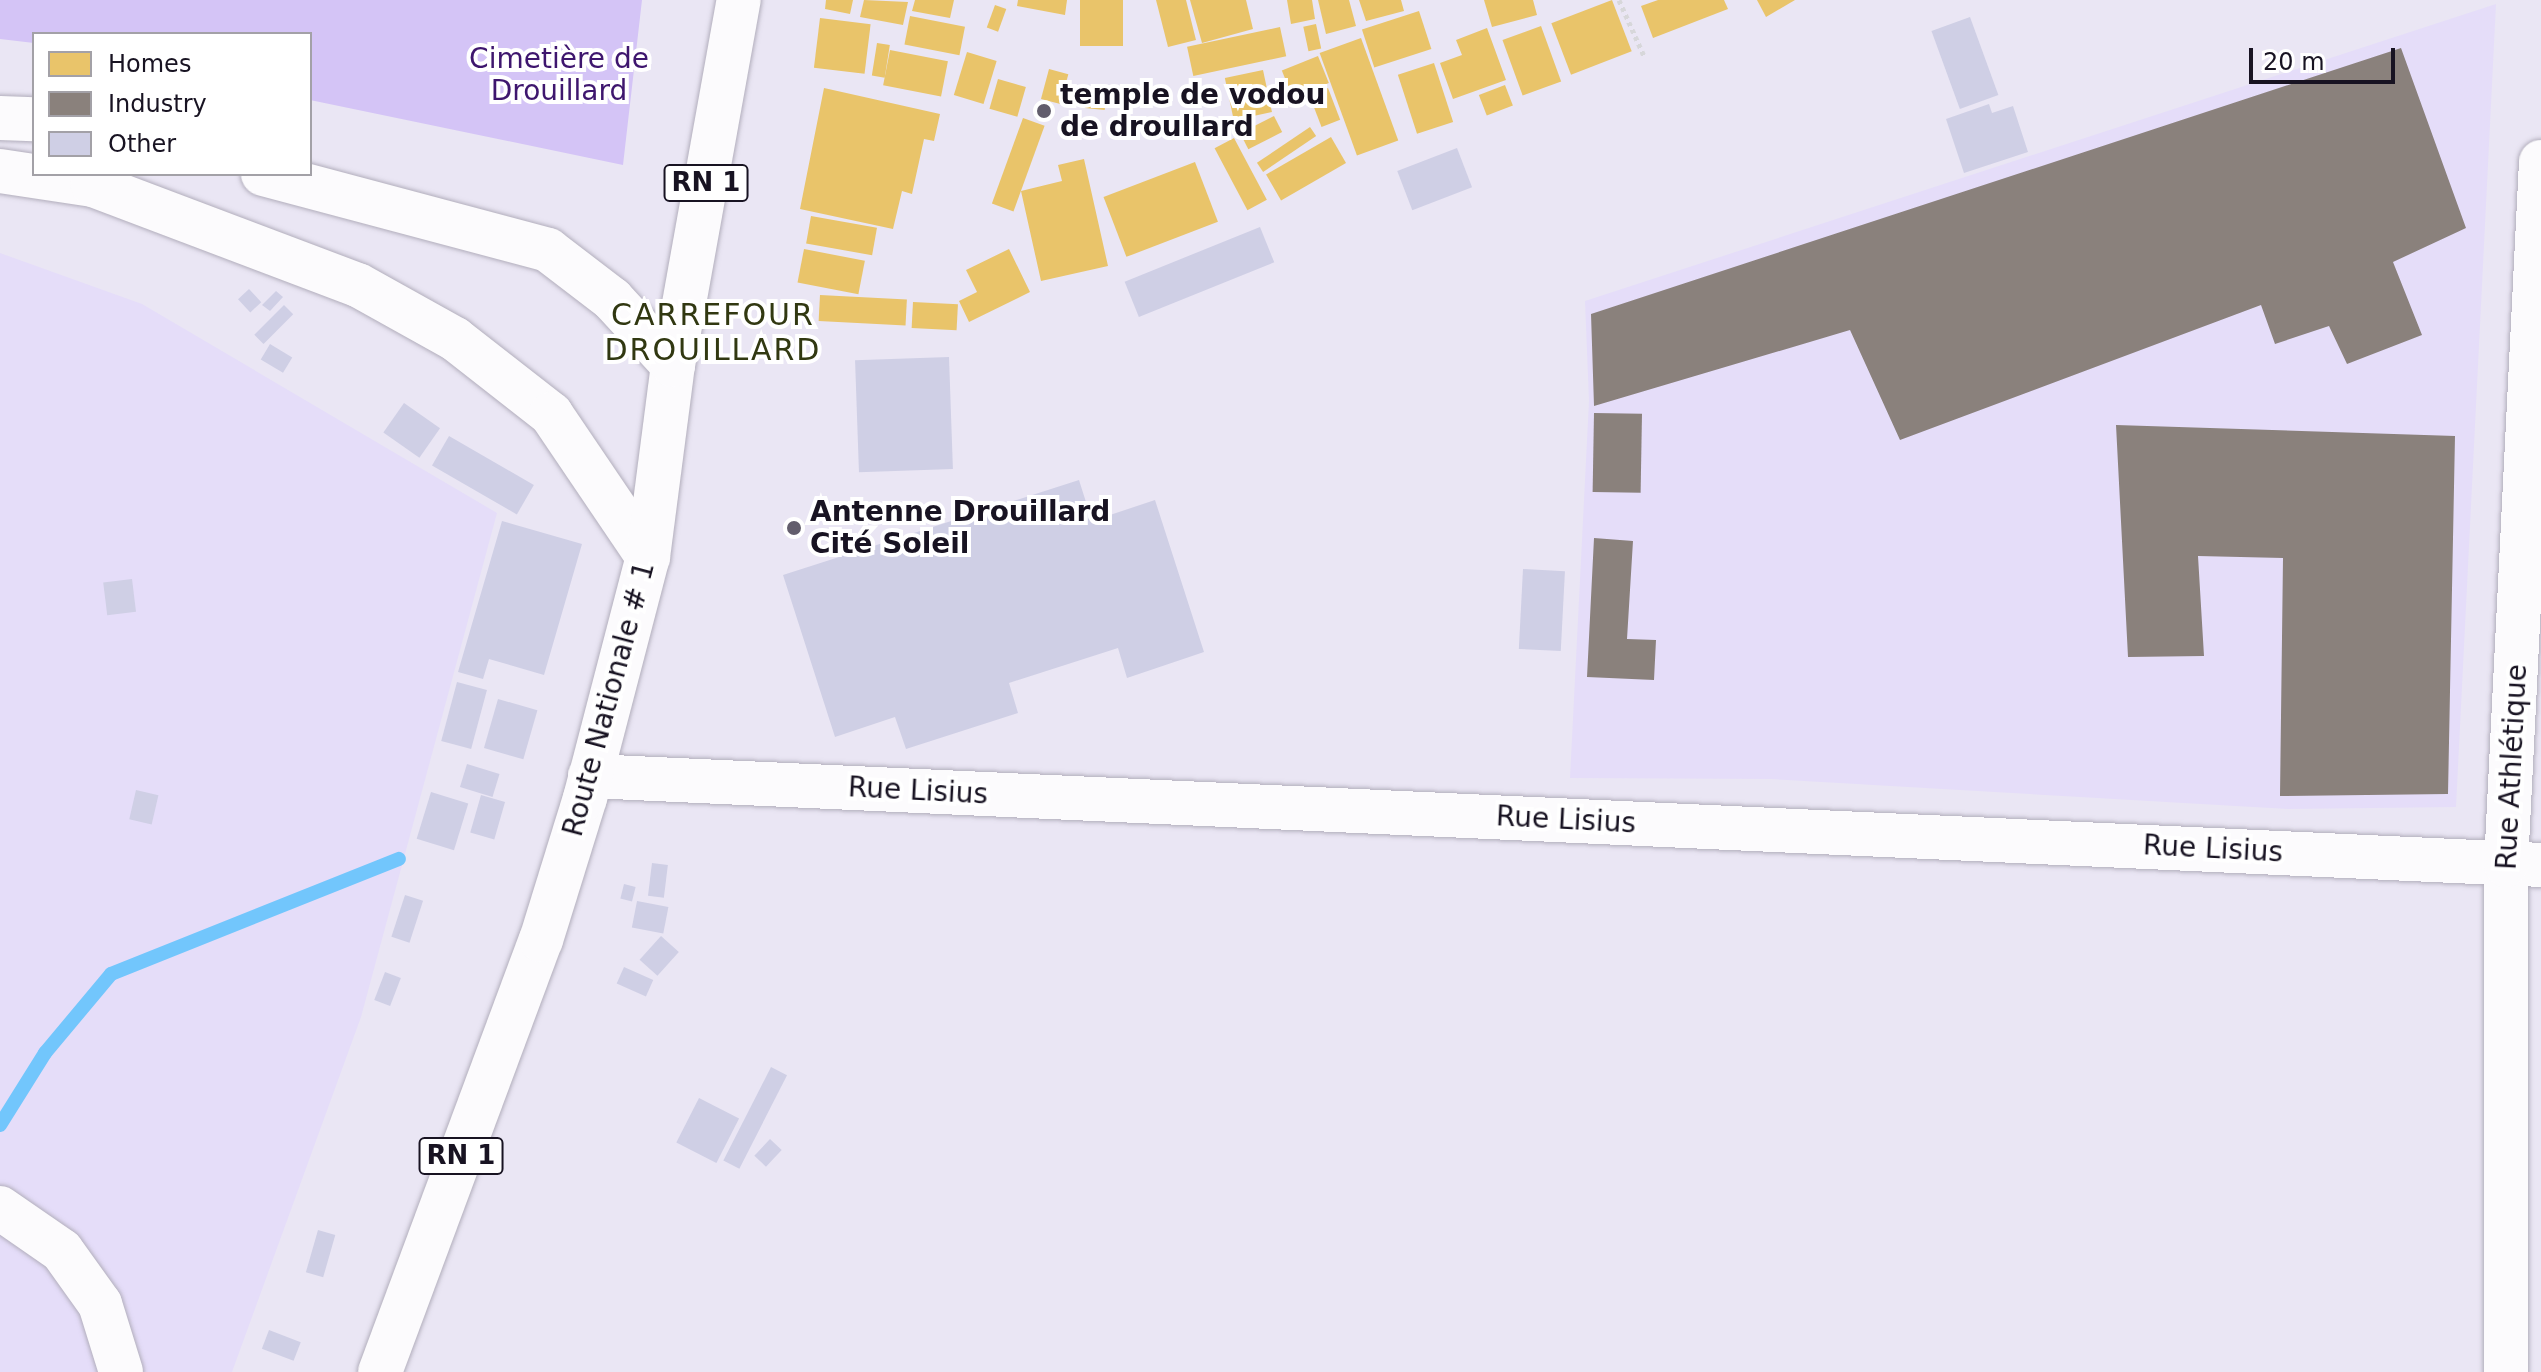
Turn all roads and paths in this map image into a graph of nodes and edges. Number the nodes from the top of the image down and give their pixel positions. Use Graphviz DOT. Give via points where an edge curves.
graph roads {
  1 [pos="739,0"];
  2 [pos="1619,0"];
  3 [pos="1644,56"];
  4 [pos="0,118"];
  5 [pos="32,119"];
  6 [pos="2541,162"];
  7 [pos="0,171"];
  8 [pos="32,176"];
  9 [pos="33,176"];
  10 [pos="270,176"];
  11 [pos="673,365"];
  12 [pos="648,557"];
  13 [pos="588,787"];
  14 [pos="2524,865"];
  15 [pos="1,1209"];
  16 [pos="121,1372"];
  17 [pos="380,1372"];
  18 [pos="2506,1372"];
  1 -- 11 [label="street, Route Nationale # 1 / RN 1"];
  2 -- 3 [label="path"];
  4 -- 5 [label="street"];
  6 -- 14 [label="street, Rue Athlétique"];
  7 -- 8 [label="street"];
  9 -- 12 [label="street" via="93,185 358,285 455,339 551,414"];
  10 -- 11 [label="street" via="548,250 612,299"];
  11 -- 12 [label="street, Route Nationale # 1 / RN 1"];
  12 -- 13 [label="street, Route Nationale # 1 / RN 1"];
  13 -- 14 [label="street, Rue Lisius"];
  13 -- 17 [label="street, Route Nationale # 1 / RN 1" via="541,940"];
  14 -- 18 [label="street, Rue Athlétique"];
  15 -- 16 [label="street" via="70,1262 100,1304"];
}
